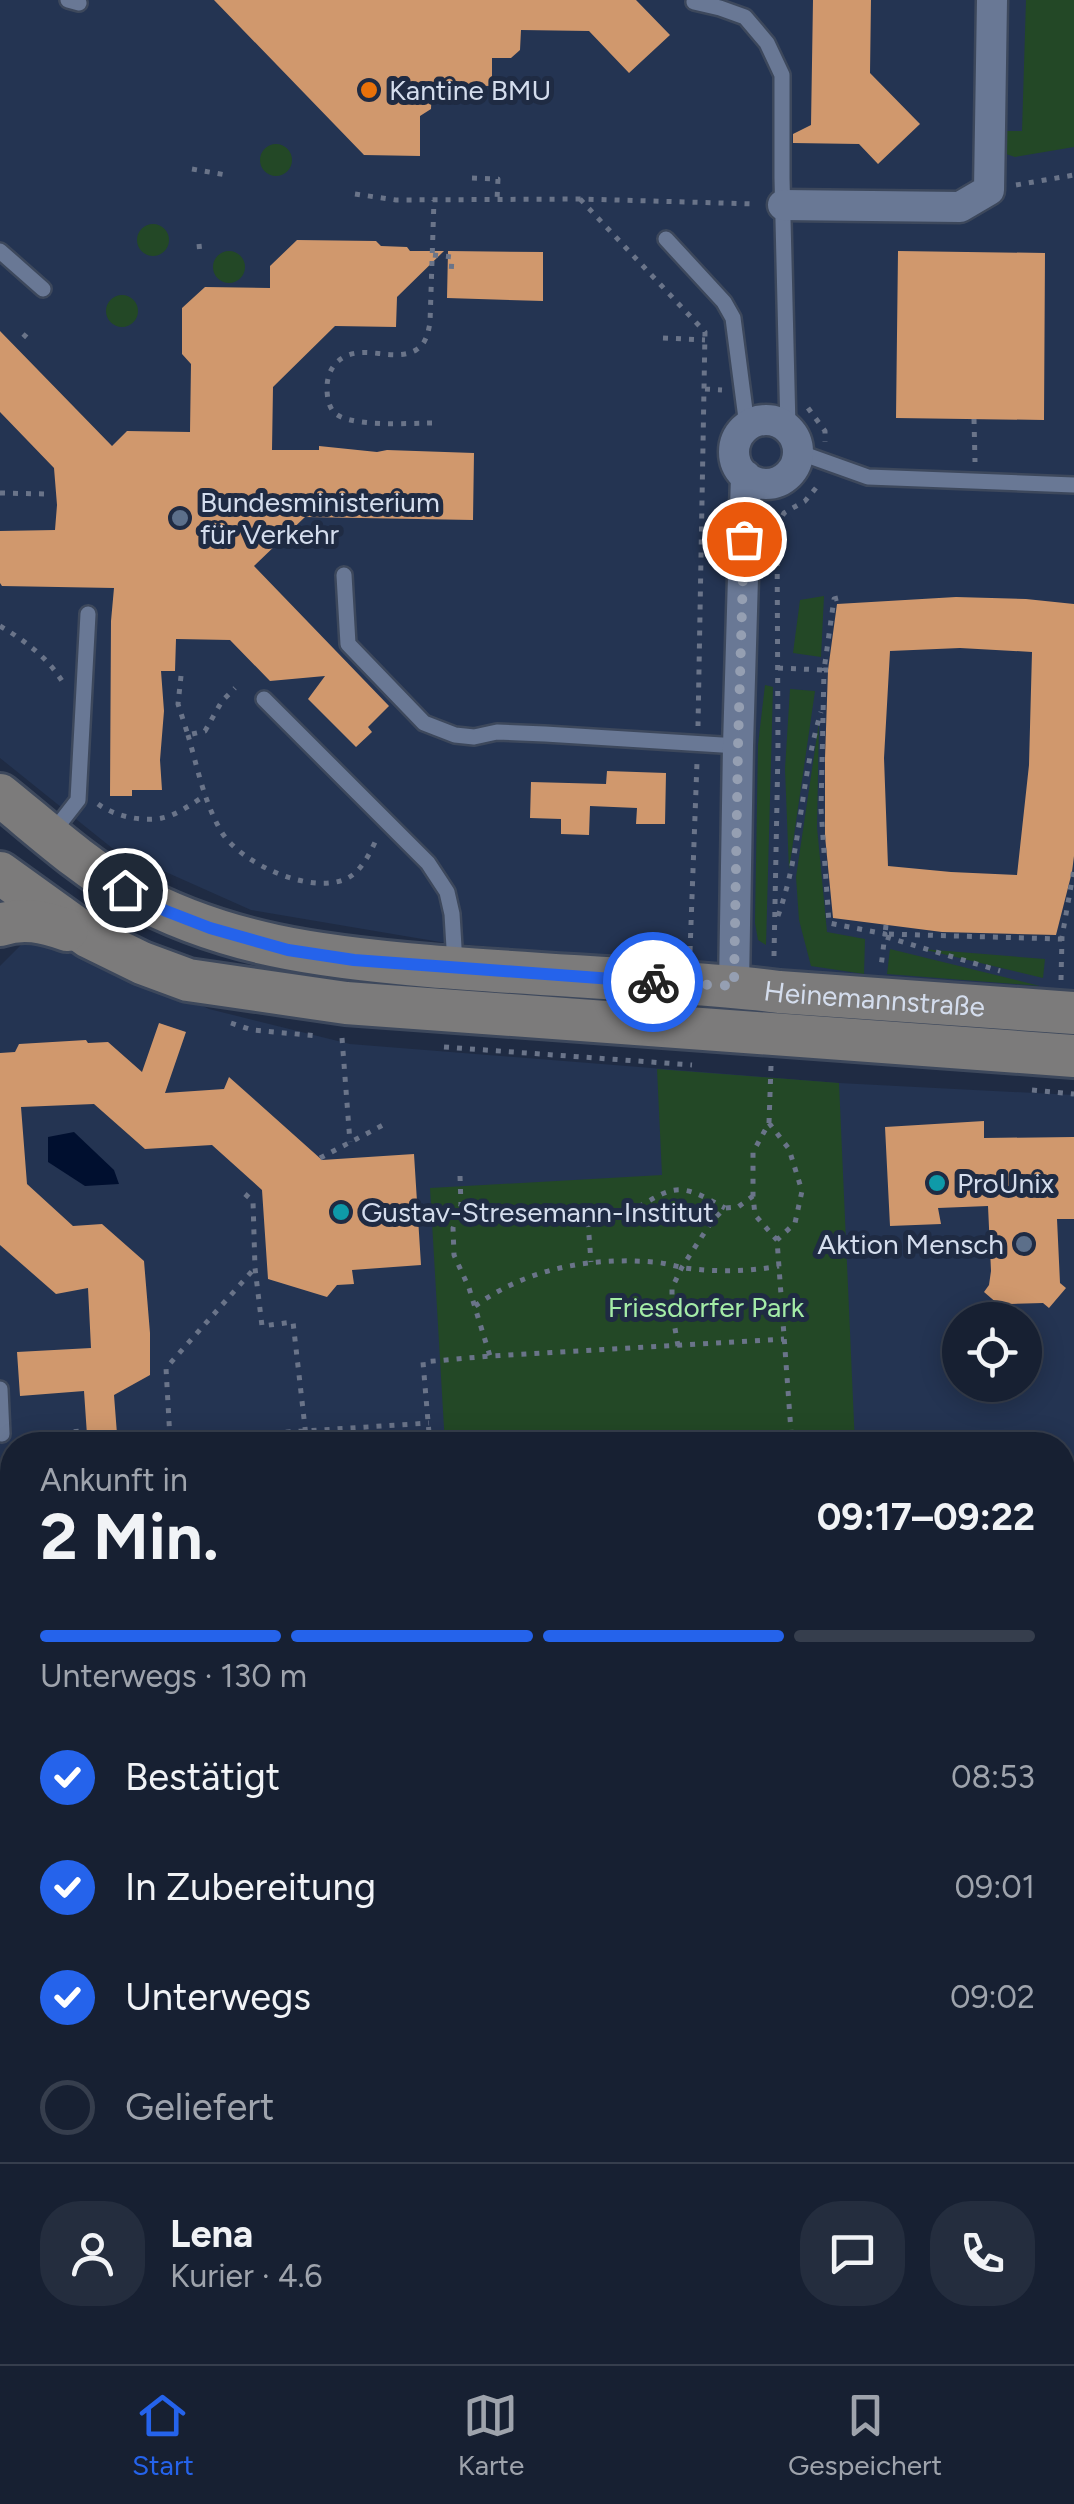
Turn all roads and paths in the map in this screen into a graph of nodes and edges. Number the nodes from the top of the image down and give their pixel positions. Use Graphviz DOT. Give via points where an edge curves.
graph roads {
  1 [pos="992,0"];
  2 [pos="694,2"];
  3 [pos="192,169"];
  4 [pos="1074,174"];
  5 [pos="226,175"];
  6 [pos="472,178"];
  7 [pos="989,190"];
  8 [pos="356,194"];
  9 [pos="580,199"];
  10 [pos="434,200"];
  11 [pos="498,200"];
  12 [pos="782,205"];
  13 [pos="666,240"];
  14 [pos="198,244"];
  15 [pos="0,251"];
  16 [pos="200,254"];
  17 [pos="432,255"];
  18 [pos="452,275"];
  19 [pos="43,289"];
  20 [pos="23,334"];
  21 [pos="663,338"];
  22 [pos="705,340"];
  23 [pos="32,342"];
  24 [pos="974,419"];
  25 [pos="432,423"];
  26 [pos="747,426"];
  27 [pos="804,448"];
  28 [pos="746,476"];
  29 [pos="975,480"];
  30 [pos="1074,485"];
  31 [pos="0,492"];
  32 [pos="45,494"];
  33 [pos="344,574"];
  34 [pos="838,598"];
  35 [pos="88,614"];
  36 [pos="0,626"];
  37 [pos="778,668"];
  38 [pos="826,670"];
  39 [pos="181,676"];
  40 [pos="235,688"];
  41 [pos="264,699"];
  42 [pos="823,705"];
  43 [pos="82,713"];
  44 [pos="188,734"];
  45 [pos="698,743"];
  46 [pos="738,746"];
  47 [pos="79,779"];
  48 [pos="0,795"];
  49 [pos="206,795"];
  50 [pos="380,815"];
  51 [pos="44,830"];
  52 [pos="1074,872"];
  53 [pos="0,874"];
  54 [pos="776,921"];
  55 [pos="0,925"];
  56 [pos="886,926"];
  57 [pos="885,936"];
  58 [pos="89,937"];
  59 [pos="1062,939"];
  60 [pos="288,950"];
  61 [pos="680,956"];
  62 [pos="774,958"];
  63 [pos="1060,960"];
  64 [pos="881,965"];
  65 [pos="455,968"];
  66 [pos="1011,973"];
  67 [pos="734,986"];
  68 [pos="1074,1013"];
  69 [pos="733,1031"];
  70 [pos="342,1038"];
  71 [pos="1074,1056"];
  72 [pos="770,1069"];
  73 [pos="769,1122"];
  74 [pos="388,1123"];
  75 [pos="350,1142"];
  76 [pos="320,1158"];
  77 [pos="460,1176"];
  78 [pos="244,1194"];
  79 [pos="754,1196"];
  80 [pos="460,1205"];
  81 [pos="725,1208"];
  82 [pos="588,1222"];
  83 [pos="777,1240"];
  84 [pos="591,1262"];
  85 [pos="779,1266"];
  86 [pos="255,1268"];
  87 [pos="682,1268"];
  88 [pos="476,1306"];
  89 [pos="784,1339"];
  90 [pos="678,1347"];
  91 [pos="490,1356"];
  92 [pos="0,1388"];
  93 [pos="429,1422"];
  94 [pos="76,1429"];
  95 [pos="305,1430"];
  96 [pos="2,1432"];
  97 [pos="76,1432"];
  98 [pos="170,1432"];
  99 [pos="275,1432"];
  100 [pos="429,1432"];
  101 [pos="791,1432"];
  1 -- 7 [label="street"];
  2 -- 12 [label="lane" via="744,17 782,75"];
  3 -- 5 [label="path"];
  4 -- 7 [label="path"];
  6 -- 11 [label="path" via="498,179"];
  7 -- 12 [label="street" via="960,207"];
  8 -- 10 [label="path"];
  9 -- 11 [label="path"];
  9 -- 12 [label="path"];
  9 -- 22 [label="path" via="705,332"];
  10 -- 11 [label="path"];
  10 -- 17 [label="path"];
  12 -- 27 [label="lane"];
  13 -- 26 [label="lane" via="733,318"];
  14 -- 16 [label="path"];
  15 -- 19 [label="lane"];
  17 -- 18 [label="path" via="452,258"];
  17 -- 25 [label="path" via="430,322 418,349 346,356 327,381 333,412 348,421"];
  20 -- 23 [label="path"];
  21 -- 22 [label="path"];
  22 -- 45 [label="path"];
  24 -- 29 [label="path"];
  26 -- 27 [label="street" via="768,420"];
  26 -- 28 [label="street" via="734,455"];
  27 -- 28 [label="street" via="784,478 765,484"];
  27 -- 29 [label="lane" via="868,477"];
  27 -- 37 [label="path" via="821,483 777,526"];
  28 -- 46 [label="street"];
  29 -- 30 [label="lane"];
  31 -- 32 [label="path"];
  33 -- 45 [label="lane" via="348,644 424,722 444,732"];
  34 -- 38 [label="path"];
  35 -- 43 [label="lane"];
  36 -- 43 [label="path" via="56,671"];
  37 -- 38 [label="path"];
  37 -- 54 [label="path"];
  38 -- 42 [label="path"];
  39 -- 44 [label="path" via="178,704"];
  40 -- 44 [label="path" via="205,730"];
  41 -- 50 [label="lane"];
  42 -- 54 [label="path" via="790,882"];
  42 -- 57 [label="path" via="829,924"];
  43 -- 47 [label="lane"];
  44 -- 49 [label="path"];
  45 -- 46 [label="lane"];
  45 -- 61 [label="path" via="690,954"];
  46 -- 67 [label="street"];
  47 -- 49 [label="path" via="95,803 130,817 162,818"];
  47 -- 51 [label="lane" via="78,800"];
  48 -- 51 [label="main road, Heinemannstraße"];
  49 -- 50 [label="path" via="220,830 242,855 304,882 350,877 377,839"];
  50 -- 65 [label="lane" via="447,892"];
  51 -- 53 [label="main road"];
  51 -- 60 [label="main road, Heinemannstraße" via="125,890 166,911"];
  52 -- 59 [label="path"];
  53 -- 58 [label="main road, Heinemannstraße"];
  53 -- 60 [label="main road" via="48,870 142,923 198,944"];
  54 -- 62 [label="path"];
  55 -- 58 [label="main road" via="40,920"];
  56 -- 57 [label="path"];
  57 -- 59 [label="path"];
  57 -- 64 [label="path"];
  57 -- 66 [label="path"];
  58 -- 69 [label="main road, Heinemannstraße" via="188,980 275,994"];
  59 -- 63 [label="path"];
  60 -- 65 [label="main road, Heinemannstraße"];
  65 -- 67 [label="main road, Heinemannstraße"];
  67 -- 68 [label="main road, Heinemannstraße"];
  67 -- 69 [label="main road"];
  69 -- 71 [label="main road, Heinemannstraße"];
  70 -- 75 [label="path"];
  72 -- 73 [label="path"];
  73 -- 79 [label="path" via="753,1152"];
  73 -- 83 [label="path" via="789,1149 802,1191 795,1223"];
  74 -- 75 [label="path"];
  75 -- 76 [label="path"];
  77 -- 80 [label="path"];
  78 -- 86 [label="path" via="253,1201"];
  79 -- 81 [label="path"];
  79 -- 83 [label="path" via="755,1215"];
  80 -- 82 [label="path" via="478,1203 534,1220"];
  80 -- 88 [label="path" via="454,1255"];
  81 -- 82 [label="path" via="677,1189"];
  81 -- 87 [label="path"];
  82 -- 84 [label="path"];
  83 -- 85 [label="path"];
  84 -- 87 [label="path"];
  84 -- 88 [label="path" via="528,1277"];
  85 -- 87 [label="path" via="748,1272"];
  85 -- 89 [label="path"];
  86 -- 95 [label="path" via="262,1326 293,1322"];
  86 -- 98 [label="path" via="166,1368"];
  87 -- 90 [label="path" via="672,1288"];
  88 -- 91 [label="path"];
  89 -- 90 [label="path"];
  89 -- 101 [label="path"];
  90 -- 91 [label="path"];
  91 -- 93 [label="path" via="423,1362"];
  92 -- 96 [label="lane"];
  93 -- 95 [label="path"];
  93 -- 100 [label="path"];
  94 -- 97 [label="path"];
  95 -- 99 [label="path"];
}
